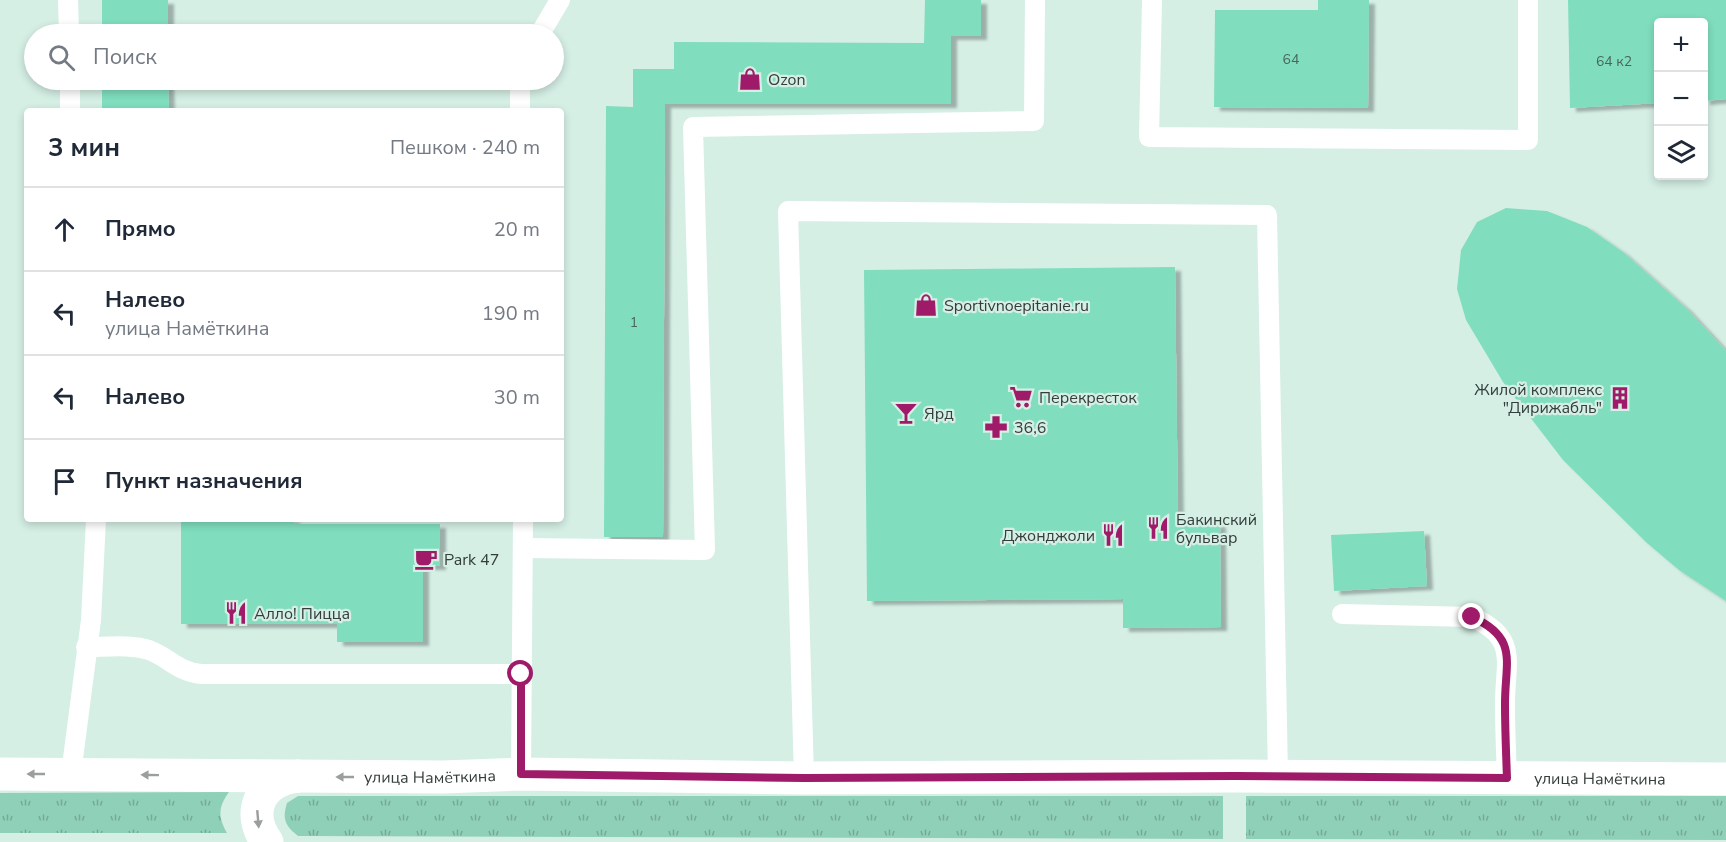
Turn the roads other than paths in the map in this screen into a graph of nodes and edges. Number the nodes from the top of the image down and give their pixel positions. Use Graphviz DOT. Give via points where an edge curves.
graph roads {
  1 [pos="68,0"];
  2 [pos="560,0"];
  3 [pos="1035,0"];
  4 [pos="1152,0"];
  5 [pos="1528,0"];
  6 [pos="69,24"];
  7 [pos="546,24"];
  8 [pos="70,90"];
  9 [pos="520,90"];
  10 [pos="70,108"];
  11 [pos="520,108"];
  12 [pos="96,522"];
  13 [pos="523,522"];
  14 [pos="523,548"];
  15 [pos="1342,614"];
  16 [pos="87,647"];
  17 [pos="521,674"];
  18 [pos="0,774"];
  19 [pos="72,774"];
  20 [pos="521,774"];
  21 [pos="298,776"];
  22 [pos="1278,776"];
  23 [pos="804,778"];
  24 [pos="1507,778"];
  25 [pos="1726,779"];
  26 [pos="267,842"];
  1 -- 6 [label="lane"];
  2 -- 7 [label="lane"];
  3 -- 14 [label="lane" via="1034,121 693,127 705,550"];
  4 -- 5 [label="lane" via="1149,137 1528,140"];
  8 -- 10 [label="lane"];
  9 -- 11 [label="lane"];
  12 -- 16 [label="lane"];
  13 -- 14 [label="lane"];
  14 -- 17 [label="lane"];
  15 -- 24 [label="lane" via="1472,617 1489,624 1508,653"];
  16 -- 17 [label="lane" via="144,649 182,671 201,674"];
  16 -- 19 [label="lane"];
  17 -- 20 [label="lane"];
  19 -- 18 [label="street, улица Намёткина, one-way"];
  21 -- 19 [label="street, улица Намёткина, one-way"];
  20 -- 21 [label="street, улица Намёткина, one-way"];
  20 -- 23 [label="street, улица Намёткина"];
  21 -- 26 [label="street, one-way" via="272,784 257,806 256,819"];
  22 -- 23 [label="street, улица Намёткина"];
  22 -- 23 [label="lane" via="1268,215 788,211"];
  22 -- 24 [label="street, улица Намёткина"];
  24 -- 25 [label="street, улица Намёткина"];
}
